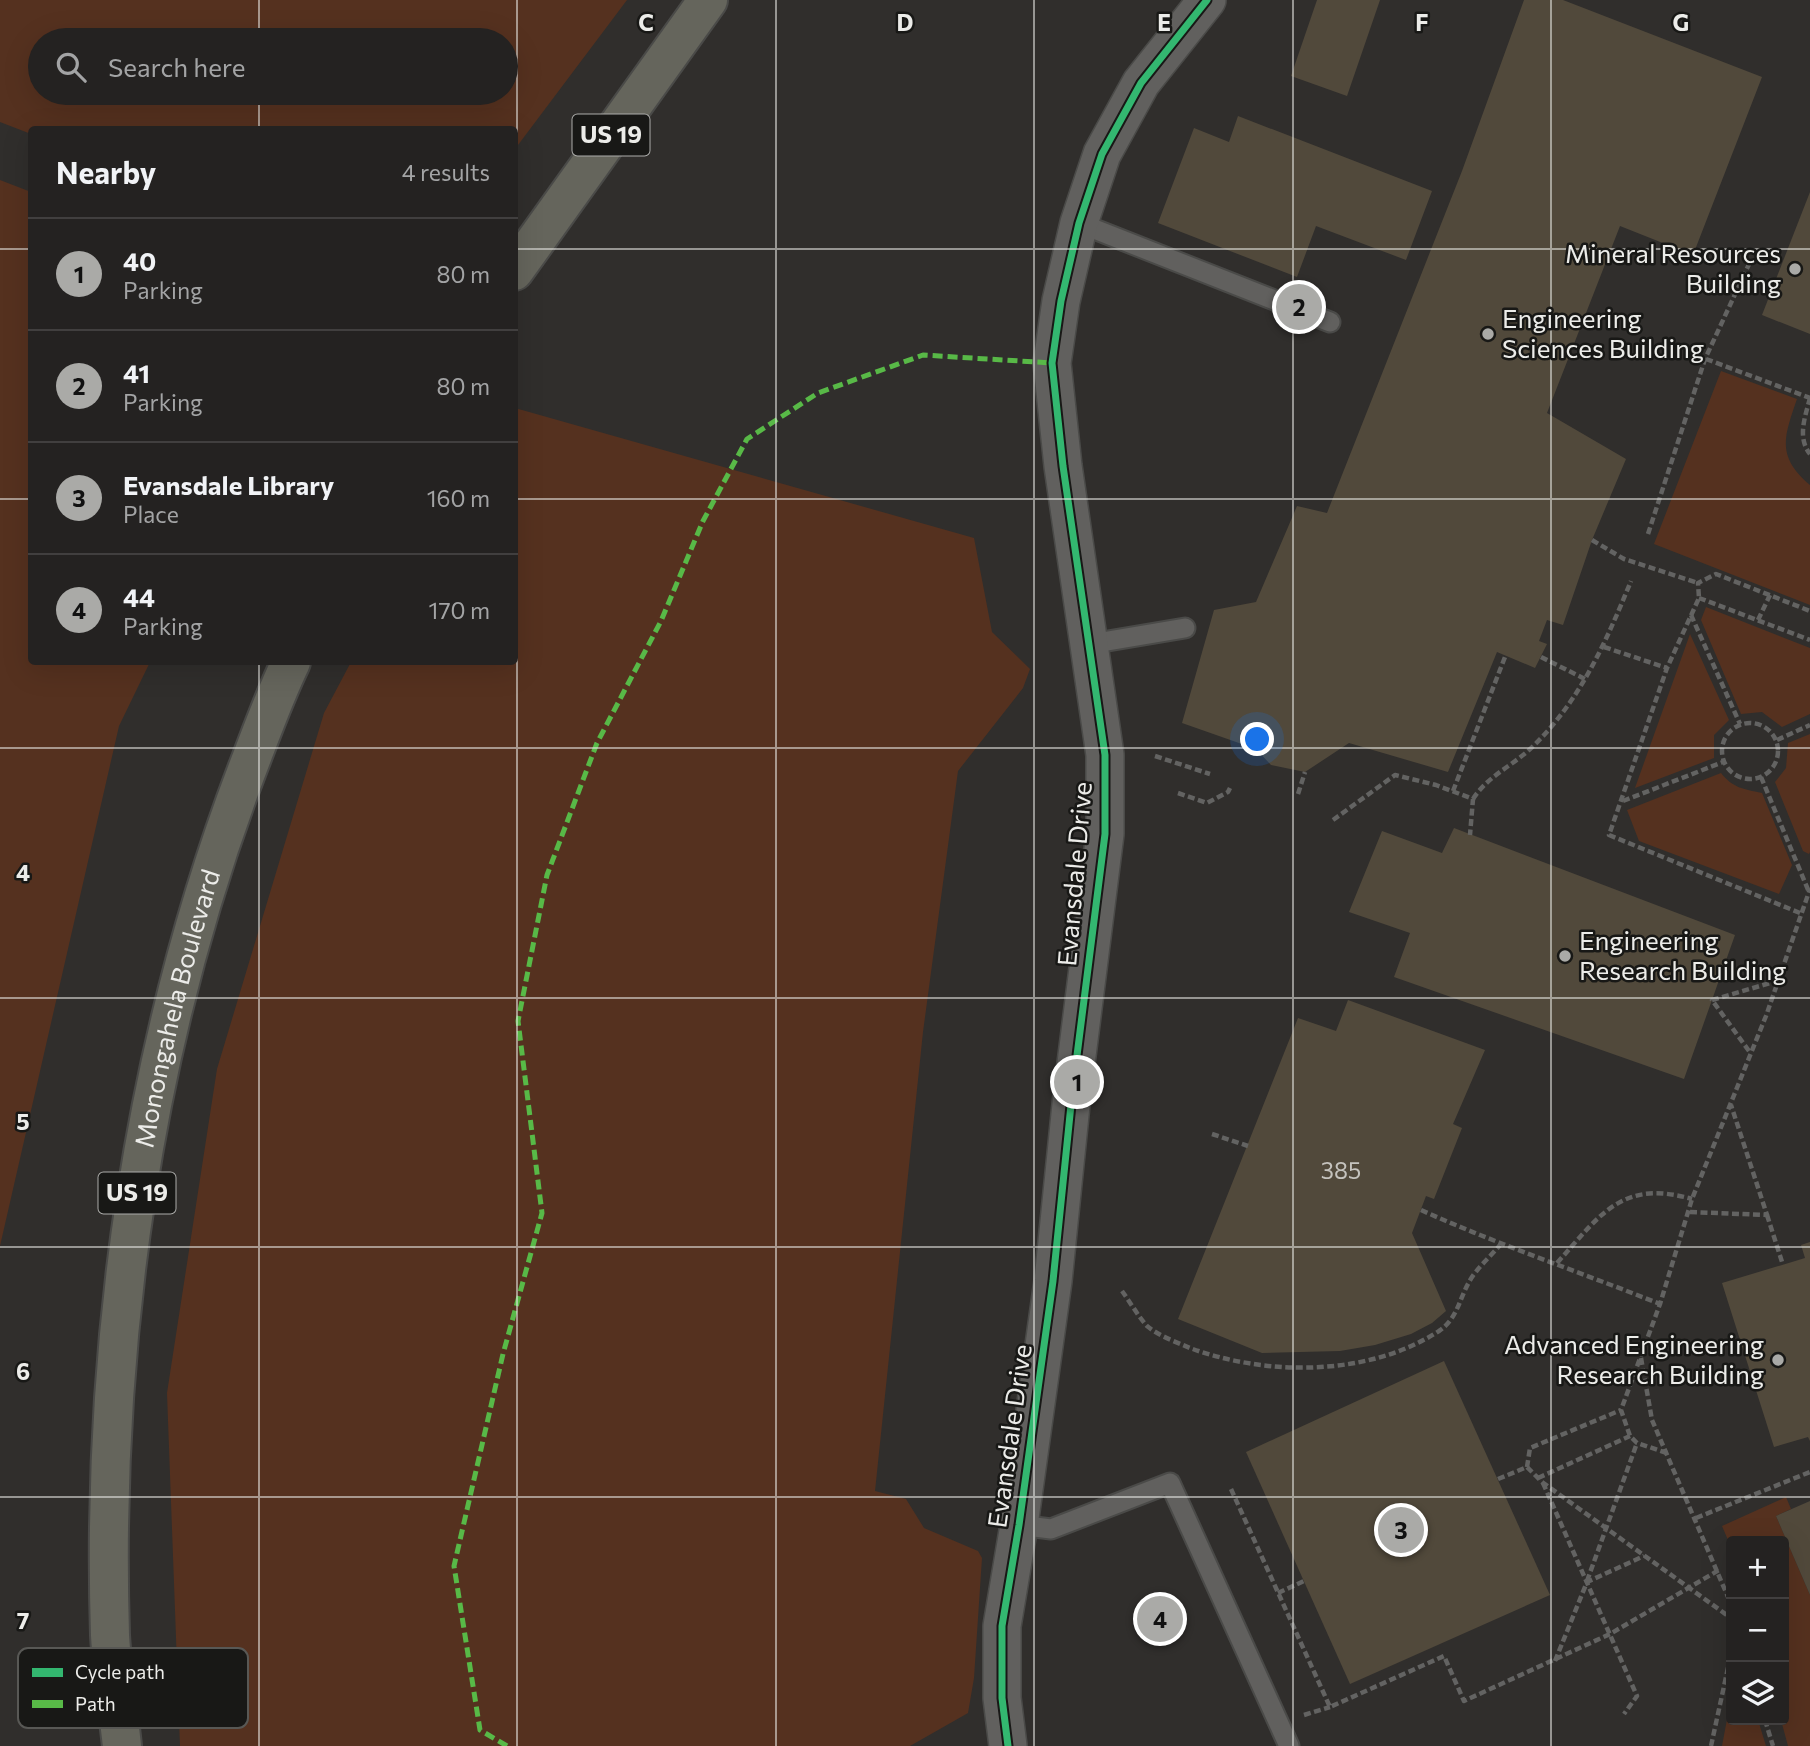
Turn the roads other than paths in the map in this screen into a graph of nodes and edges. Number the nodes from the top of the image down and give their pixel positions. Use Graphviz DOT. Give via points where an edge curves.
graph roads {
  1 [pos="708,0"];
  2 [pos="1207,0"];
  3 [pos="1079,223"];
  4 [pos="518,265"];
  5 [pos="1330,322"];
  6 [pos="1185,628"];
  7 [pos="1090,644"];
  8 [pos="290,665"];
  9 [pos="1019,1525"];
  10 [pos="111,1648"];
  11 [pos="119,1728"];
  12 [pos="121,1746"];
  13 [pos="1008,1746"];
  14 [pos="1289,1746"];
  1 -- 4 [label="main road, US 19"];
  2 -- 3 [label="street, Evansdale Drive" via="1141,83 1102,154"];
  3 -- 5 [label="lane"];
  3 -- 7 [label="street, Evansdale Drive" via="1052,363"];
  6 -- 7 [label="lane"];
  7 -- 9 [label="street, Evansdale Drive" via="1105,755 1105,834 1053,1282"];
  8 -- 10 [label="main road, Monongahela Boulevard / US 19" via="215,855 173,1008 140,1173 119,1340 109,1484"];
  9 -- 13 [label="street, Evansdale Drive" via="1002,1626 1002,1698"];
  9 -- 14 [label="lane" via="1051,1529 1170,1483"];
  11 -- 12 [label="main road, Monongahela Boulevard / US 19"];
}
